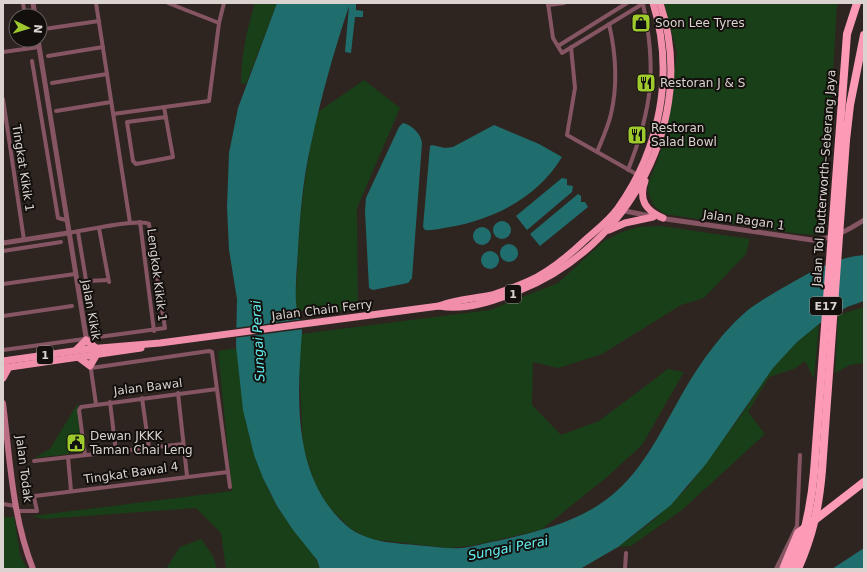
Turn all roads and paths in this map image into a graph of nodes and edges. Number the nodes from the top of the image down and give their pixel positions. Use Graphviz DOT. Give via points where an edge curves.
graph roads {
  1 [pos="96,3"];
  2 [pos="168,3"];
  3 [pos="224,3"];
  4 [pos="564,3"];
  5 [pos="627,3"];
  6 [pos="643,3"];
  7 [pos="653,3"];
  8 [pos="660,3"];
  9 [pos="857,3"];
  10 [pos="174,4"];
  11 [pos="548,4"];
  12 [pos="610,13"];
  13 [pos="99,21"];
  14 [pos="615,21"];
  15 [pos="220,23"];
  16 [pos="609,24"];
  17 [pos="48,29"];
  18 [pos="864,35"];
  19 [pos="558,46"];
  20 [pos="103,47"];
  21 [pos="571,47"];
  22 [pos="29,48"];
  23 [pos="39,48"];
  24 [pos="3,52"];
  25 [pos="48,56"];
  26 [pos="32,61"];
  27 [pos="42,65"];
  28 [pos="33,67"];
  29 [pos="861,71"];
  30 [pos="107,74"];
  31 [pos="52,83"];
  32 [pos="3,99"];
  33 [pos="111,102"];
  34 [pos="164,107"];
  35 [pos="56,111"];
  36 [pos="113,114"];
  37 [pos="166,117"];
  38 [pos="842,140"];
  39 [pos="54,141"];
  40 [pos="45,142"];
  41 [pos="597,152"];
  42 [pos="628,170"];
  43 [pos="648,171"];
  44 [pos="638,175"];
  45 [pos="620,210"];
  46 [pos="653,217"];
  47 [pos="663,218"];
  48 [pos="66,220"];
  49 [pos="864,220"];
  50 [pos="140,222"];
  51 [pos="130,223"];
  52 [pos="99,228"];
  53 [pos="606,231"];
  54 [pos="78,232"];
  55 [pos="68,233"];
  56 [pos="55,236"];
  57 [pos="24,240"];
  58 [pos="3,243"];
  59 [pos="3,251"];
  60 [pos="75,274"];
  61 [pos="3,284"];
  62 [pos="72,306"];
  63 [pos="439,306"];
  64 [pos="3,316"];
  65 [pos="154,331"];
  66 [pos="86,339"];
  67 [pos="3,350"];
  68 [pos="92,352"];
  69 [pos="77,354"];
  70 [pos="3,361"];
  71 [pos="91,367"];
  72 [pos="6,368"];
  73 [pos="3,378"];
  74 [pos="217,389"];
  75 [pos="178,393"];
  76 [pos="142,398"];
  77 [pos="110,402"];
  78 [pos="3,404"];
  79 [pos="96,404"];
  80 [pos="4,415"];
  81 [pos="4,424"];
  82 [pos="183,444"];
  83 [pos="149,448"];
  84 [pos="116,452"];
  85 [pos="85,455"];
  86 [pos="800,455"];
  87 [pos="68,457"];
  88 [pos="34,461"];
  89 [pos="818,471"];
  90 [pos="228,472"];
  91 [pos="187,476"];
  92 [pos="864,482"];
  93 [pos="230,487"];
  94 [pos="71,491"];
  95 [pos="3,504"];
  96 [pos="17,509"];
  97 [pos="626,553"];
  98 [pos="33,569"];
  99 [pos="625,569"];
  100 [pos="776,569"];
  101 [pos="783,569"];
  102 [pos="791,569"];
  103 [pos="798,569"];
  1 -- 13 [label="street"];
  2 -- 10 [label="street"];
  3 -- 15 [label="street"];
  4 -- 11 [label="street"];
  5 -- 12 [label="street"];
  6 -- 14 [label="street"];
  6 -- 42 [label="street" via="651,49 650,94 646,120"];
  7 -- 44 [label="highway, Jalan Chain Ferry / 1" via="663,46 663,83 654,135"];
  8 -- 43 [label="highway, Jalan Chain Ferry / 1" via="667,31 671,73 669,99 660,143"];
  9 -- 38 [label="highway, Jalan Tol Butterworth–Seberang Jaya / E17" via="847,34"];
  10 -- 15 [label="street"];
  11 -- 19 [label="street" via="553,38"];
  12 -- 14 [label="street"];
  12 -- 19 [label="street"];
  13 -- 17 [label="street"];
  13 -- 20 [label="street"];
  14 -- 16 [label="street"];
  15 -- 34 [label="street" via="209,101"];
  16 -- 21 [label="street"];
  16 -- 41 [label="street" via="616,78 611,114"];
  18 -- 29 [label="highway, Jalan Tol Butterworth–Seberang Jaya / E17"];
  19 -- 21 [label="street" via="562,52"];
  20 -- 25 [label="street"];
  20 -- 30 [label="street"];
  21 -- 41 [label="street" via="575,88 566,136"];
  22 -- 24 [label="street"];
  23 -- 27 [label="street, Jalan Kikik"];
  26 -- 28 [label="street, Jalan Kikik"];
  27 -- 28 [label="street"];
  27 -- 39 [label="street, Jalan Kikik"];
  28 -- 40 [label="street, Jalan Kikik"];
  29 -- 38 [label="highway, Jalan Tol Butterworth–Seberang Jaya / E17" via="854,105"];
  30 -- 31 [label="street"];
  30 -- 33 [label="street"];
  32 -- 57 [label="street, Tingkat Kikik 1"];
  33 -- 35 [label="street"];
  33 -- 36 [label="street"];
  34 -- 36 [label="street"];
  34 -- 37 [label="street"];
  36 -- 51 [label="street"];
  37 -- 37 [label="street" via="127,122 133,161 136,164 173,157"];
  38 -- 89 [label="highway, Jalan Tol Butterworth–Seberang Jaya / E17, bridge"];
  39 -- 40 [label="street"];
  39 -- 48 [label="street, Jalan Kikik"];
  40 -- 48 [label="street, Jalan Kikik" via="58,218"];
  41 -- 42 [label="street"];
  42 -- 44 [label="street"];
  43 -- 45 [label="highway, Jalan Chain Ferry / 1"];
  43 -- 47 [label="highway" via="642,187 644,203 651,213"];
  44 -- 45 [label="highway, Jalan Chain Ferry / 1"];
  45 -- 46 [label="street, Jalan Bagan 1"];
  45 -- 53 [label="highway, Jalan Chain Ferry / 1"];
  45 -- 63 [label="highway, Jalan Chain Ferry / 1" via="564,259 530,280 492,295"];
  46 -- 47 [label="street, Jalan Bagan 1"];
  46 -- 53 [label="highway" via="625,223"];
  47 -- 49 [label="street, Jalan Bagan 1" via="812,240 844,233"];
  48 -- 55 [label="street, Jalan Kikik"];
  50 -- 51 [label="street, Lengkok Kikik 1"];
  50 -- 65 [label="street, Lengkok Kikik 1"];
  50 -- 65 [label="street, Lengkok Kikik 1" via="149,224 165,328"];
  51 -- 52 [label="street, Lengkok Kikik 1"];
  52 -- 54 [label="street, Lengkok Kikik 1"];
  52 -- 54 [label="street, Jalan Kikik" via="108,281 86,280"];
  53 -- 63 [label="highway, Jalan Chain Ferry / 1" via="592,247 566,267 535,285 496,300 450,308"];
  54 -- 55 [label="street, Lengkok Kikik 1"];
  55 -- 56 [label="street"];
  55 -- 60 [label="street, Jalan Kikik"];
  56 -- 57 [label="street"];
  56 -- 59 [label="street" via="59,243"];
  57 -- 58 [label="street"];
  60 -- 61 [label="street"];
  60 -- 66 [label="street, Jalan Kikik"];
  62 -- 64 [label="street"];
  63 -- 68 [label="highway, Jalan Chain Ferry / 1"];
  65 -- 66 [label="street"];
  66 -- 67 [label="street"];
  66 -- 68 [label="highway"];
  66 -- 69 [label="highway"];
  68 -- 69 [label="highway, Jalan Chain Ferry / 1"];
  68 -- 71 [label="highway"];
  69 -- 70 [label="highway, Jalan Chain Ferry / 1"];
  69 -- 71 [label="highway"];
  69 -- 72 [label="highway, Jalan Chain Ferry / 1"];
  71 -- 74 [label="street" via="209,351 213,355"];
  71 -- 79 [label="street"];
  72 -- 73 [label="highway"];
  74 -- 75 [label="street, Jalan Bawal"];
  74 -- 90 [label="street"];
  75 -- 76 [label="street, Jalan Bawal"];
  75 -- 82 [label="street"];
  76 -- 77 [label="street, Jalan Bawal"];
  76 -- 83 [label="street"];
  77 -- 79 [label="street, Jalan Bawal"];
  77 -- 84 [label="street"];
  78 -- 80 [label="main road, Jalan Todak"];
  79 -- 85 [label="street, Jalan Bawal" via="81,407 79,410"];
  80 -- 81 [label="main road, Jalan Todak"];
  80 -- 96 [label="main road, Jalan Todak" via="7,420"];
  81 -- 96 [label="main road, Jalan Todak"];
  82 -- 83 [label="street"];
  82 -- 91 [label="street"];
  83 -- 84 [label="street"];
  84 -- 85 [label="street"];
  85 -- 87 [label="street"];
  86 -- 100 [label="street" via="797,526"];
  87 -- 88 [label="street"];
  87 -- 94 [label="street"];
  89 -- 102 [label="highway, Jalan Tol Butterworth–Seberang Jaya / E17" via="806,531"];
  89 -- 103 [label="highway, Jalan Tol Butterworth–Seberang Jaya / E17" via="817,514"];
  90 -- 91 [label="street, Tingkat Bawal 4"];
  90 -- 93 [label="street"];
  91 -- 94 [label="street, Tingkat Bawal 4"];
  92 -- 101 [label="highway, bridge" via="798,533"];
  94 -- 96 [label="street, Tingkat Bawal 4" via="35,496 37,510"];
  95 -- 96 [label="street"];
  96 -- 98 [label="main road, Jalan Todak" via="19,527"];
  97 -- 99 [label="street"];
}
